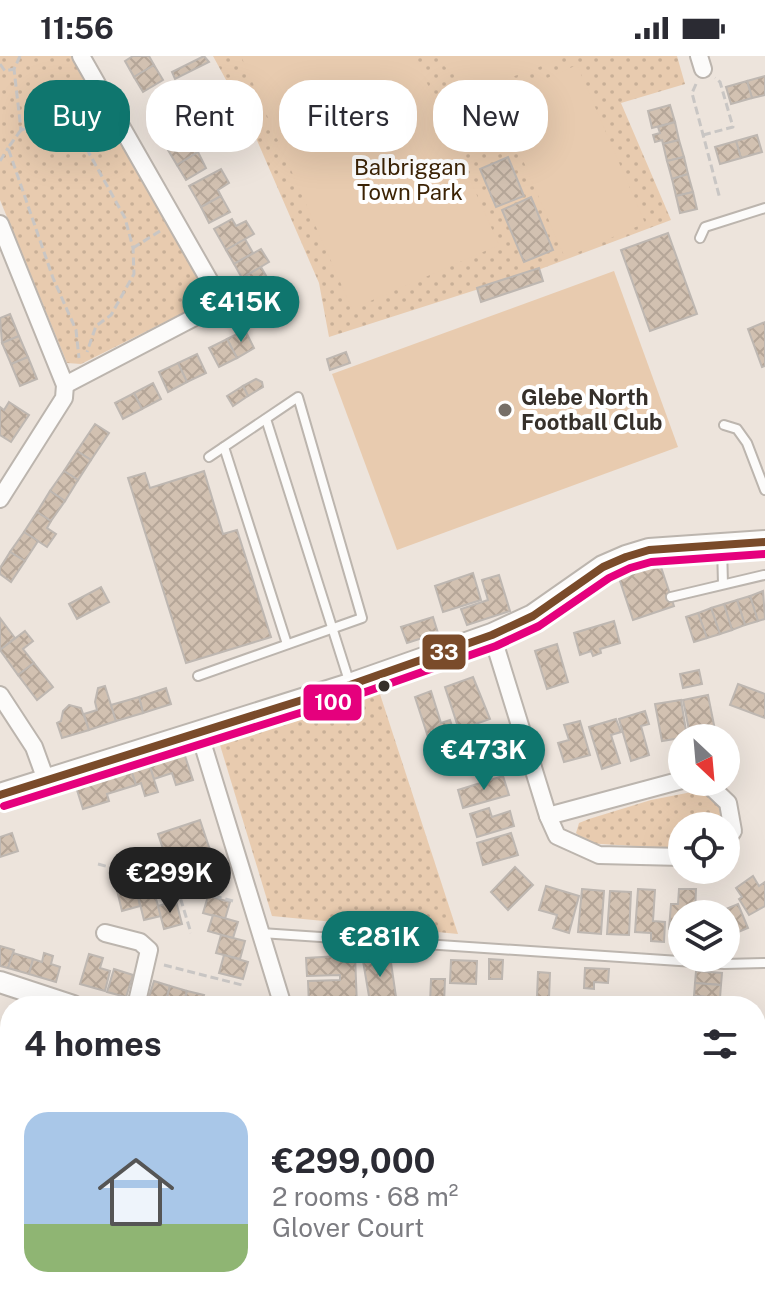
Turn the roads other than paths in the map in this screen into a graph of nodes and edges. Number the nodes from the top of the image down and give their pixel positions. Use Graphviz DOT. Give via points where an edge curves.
graph roads {
  1 [pos="81,56"];
  2 [pos="765,208"];
  3 [pos="0,224"];
  4 [pos="700,238"];
  5 [pos="65,385"];
  6 [pos="266,419"];
  7 [pos="724,425"];
  8 [pos="224,447"];
  9 [pos="209,457"];
  10 [pos="765,490"];
  11 [pos="0,499"];
  12 [pos="765,542"];
  13 [pos="722,546"];
  14 [pos="764,575"];
  15 [pos="723,584"];
  16 [pos="671,597"];
  17 [pos="332,629"];
  18 [pos="492,635"];
  19 [pos="287,644"];
  20 [pos="198,676"];
  21 [pos="350,685"];
  22 [pos="0,695"];
  23 [pos="199,732"];
  24 [pos="46,780"];
  25 [pos="668,784"];
  26 [pos="0,795"];
  27 [pos="548,816"];
  28 [pos="668,857"];
  29 [pos="105,933"];
  30 [pos="261,933"];
  31 [pos="765,963"];
  32 [pos="0,982"];
  33 [pos="43,996"];
  34 [pos="138,996"];
  35 [pos="280,996"];
  1 -- 5 [label="street" via="213,287 197,316"];
  2 -- 4 [label="lane" via="705,227"];
  3 -- 5 [label="street"];
  5 -- 11 [label="street" via="64,398"];
  6 -- 8 [label="lane"];
  6 -- 17 [label="lane"];
  6 -- 17 [label="lane" via="298,397 362,618"];
  7 -- 10 [label="lane" via="737,429 747,443"];
  8 -- 9 [label="lane"];
  8 -- 19 [label="lane"];
  12 -- 13 [label="main road"];
  13 -- 15 [label="lane"];
  13 -- 18 [label="main road" via="649,550 626,557 533,616"];
  14 -- 15 [label="lane"];
  15 -- 16 [label="lane"];
  17 -- 19 [label="lane"];
  17 -- 21 [label="lane"];
  18 -- 21 [label="main road"];
  18 -- 27 [label="street"];
  19 -- 20 [label="lane"];
  21 -- 23 [label="main road"];
  22 -- 24 [label="street" via="34,747"];
  23 -- 24 [label="main road"];
  23 -- 30 [label="street"];
  24 -- 26 [label="main road"];
  25 -- 27 [label="street"];
  27 -- 28 [label="street" via="557,836 599,855"];
  29 -- 34 [label="street" via="140,942 149,950"];
  30 -- 31 [label="lane"];
  30 -- 35 [label="street"];
  32 -- 33 [label="street"];
}
